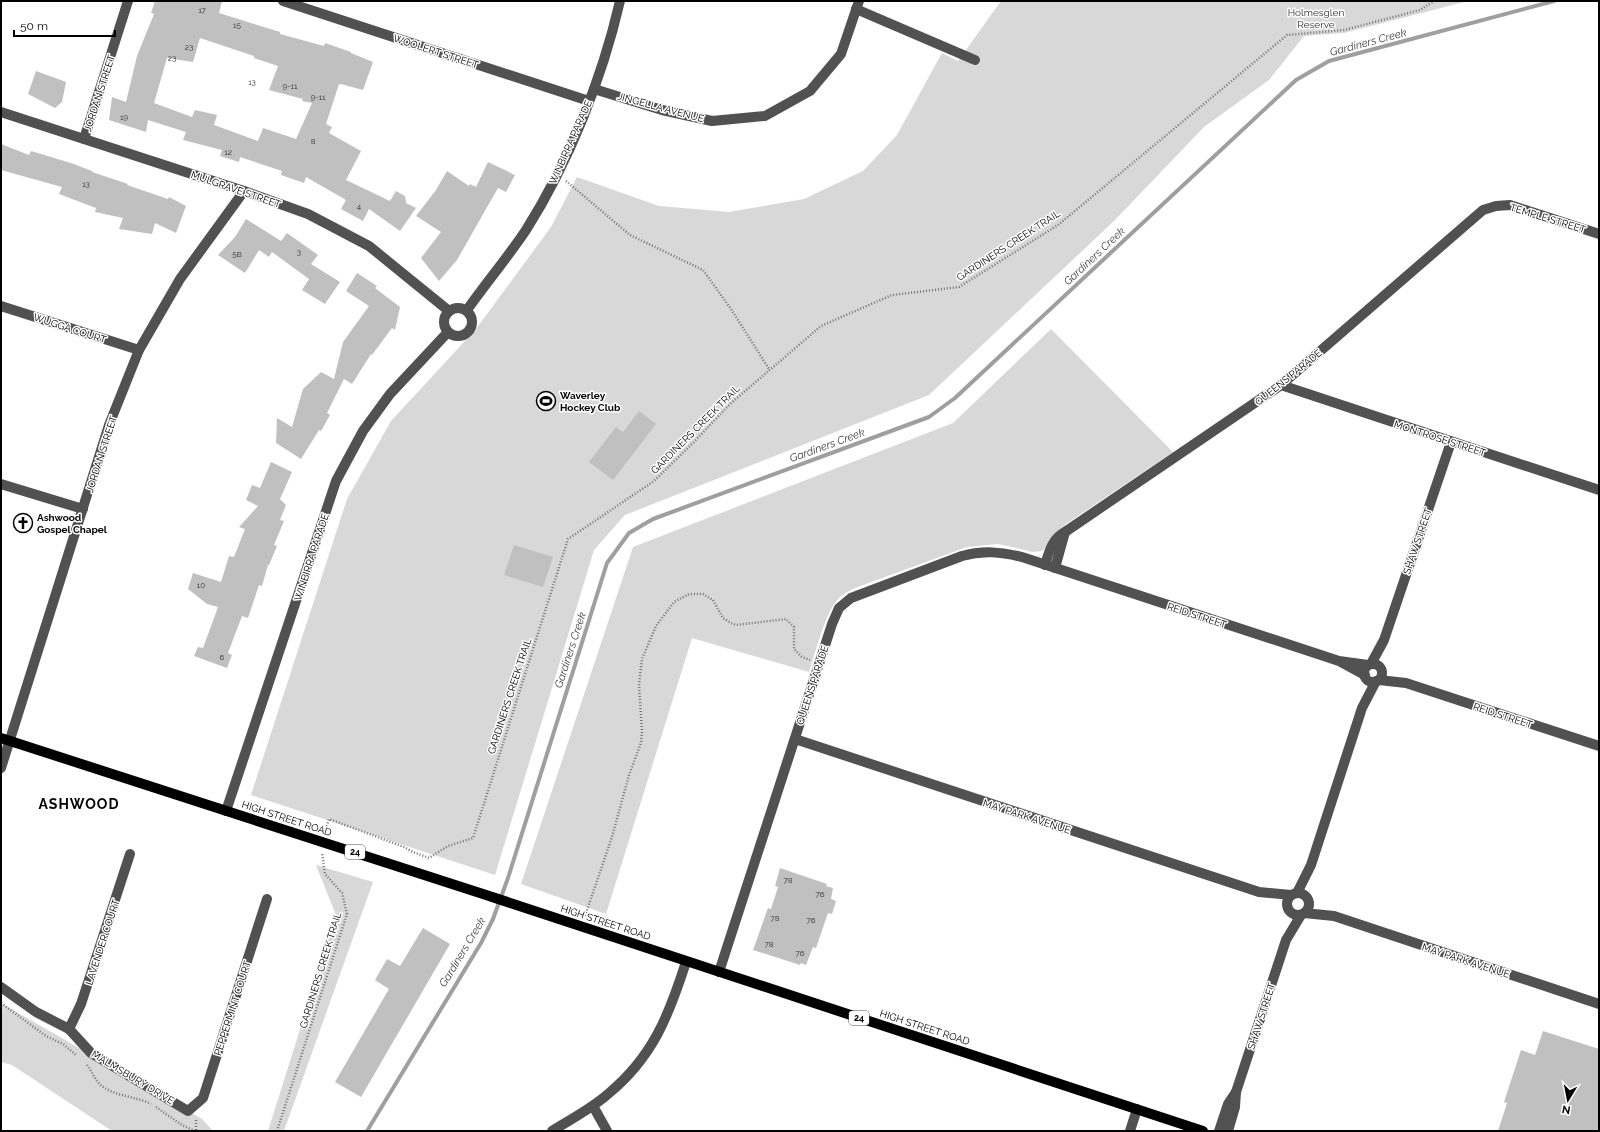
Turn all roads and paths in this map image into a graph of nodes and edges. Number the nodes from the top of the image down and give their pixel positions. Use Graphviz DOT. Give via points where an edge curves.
graph roads {
  1 [pos="128,1"];
  2 [pos="283,1"];
  3 [pos="620,1"];
  4 [pos="1434,1"];
  5 [pos="858,5"];
  6 [pos="975,60"];
  7 [pos="594,89"];
  8 [pos="589,101"];
  9 [pos="1,112"];
  10 [pos="84,139"];
  11 [pos="558,174"];
  12 [pos="244,191"];
  13 [pos="1496,206"];
  14 [pos="1599,234"];
  15 [pos="1,306"];
  16 [pos="467,310"];
  17 [pos="449,311"];
  18 [pos="448,332"];
  19 [pos="139,350"];
  20 [pos="769,369"];
  21 [pos="1281,385"];
  22 [pos="1451,442"];
  23 [pos="1,484"];
  24 [pos="1599,490"];
  25 [pos="83,509"];
  26 [pos="1065,532"];
  27 [pos="1045,565"];
  28 [pos="1055,568"];
  29 [pos="820,665"];
  30 [pos="1372,670"];
  31 [pos="1378,680"];
  32 [pos="1406,683"];
  33 [pos="1362,708"];
  34 [pos="5,739"];
  35 [pos="795,739"];
  36 [pos="1599,746"];
  37 [pos="1,768"];
  38 [pos="226,811"];
  39 [pos="322,842"];
  40 [pos="130,854"];
  41 [pos="1260,892"];
  42 [pos="1301,896"];
  43 [pos="267,899"];
  44 [pos="1288,909"];
  45 [pos="1302,914"];
  46 [pos="1334,916"];
  47 [pos="582,927"];
  48 [pos="1286,940"];
  49 [pos="686,962"];
  50 [pos="719,972"];
  51 [pos="1,987"];
  52 [pos="1599,1004"];
  53 [pos="69,1029"];
  54 [pos="1236,1092"];
  55 [pos="593,1106"];
  56 [pos="1137,1109"];
  57 [pos="188,1111"];
  58 [pos="277,1131"];
  59 [pos="552,1131"];
  60 [pos="607,1131"];
  61 [pos="1130,1131"];
  62 [pos="1203,1131"];
  63 [pos="1219,1131"];
  64 [pos="1228,1131"];
  1 -- 10 [label="street, JORDAN STREET"];
  2 -- 8 [label="street, WOOLERT STREET"];
  3 -- 7 [label="street, WINBIRRA PARADE"];
  4 -- 20 [label="path, GARDINERS CREEK TRAIL" via="1420,10 1344,30 1287,35 1058,225 959,287 892,295 821,326"];
  5 -- 6 [label="street"];
  5 -- 7 [label="street, JINGELLA AVENUE" via="840,54 810,91 764,116 712,121 662,110"];
  7 -- 8 [label="street, WINBIRRA PARADE"];
  8 -- 11 [label="street, WINBIRRA PARADE"];
  9 -- 10 [label="street, MULGRAVE STREET"];
  10 -- 12 [label="street, MULGRAVE STREET"];
  11 -- 16 [label="street, WINBIRRA PARADE" via="526,230"];
  11 -- 20 [label="path" via="630,235 703,270"];
  12 -- 17 [label="street, MULGRAVE STREET" via="308,214 369,246"];
  12 -- 19 [label="street, JORDAN STREET" via="180,279"];
  13 -- 14 [label="street, TEMPLE STREET" via="1520,208"];
  13 -- 21 [label="street, QUEENS PARADE" via="1478,213"];
  15 -- 19 [label="street, WUGGA COURT"];
  16 -- 17 [label="street" via="457,308"];
  16 -- 18 [label="street" via="472,319 471,329 463,335"];
  17 -- 18 [label="street" via="444,319"];
  18 -- 38 [label="street, WINBIRRA PARADE" via="390,394 363,431 336,481"];
  19 -- 25 [label="street, JORDAN STREET" via="109,425"];
  20 -- 39 [label="path, GARDINERS CREEK TRAIL" via="730,404 654,481 568,539 473,838 448,846 429,858 404,846 329,819"];
  21 -- 22 [label="street, MONTROSE STREET"];
  21 -- 26 [label="street, QUEENS PARADE"];
  22 -- 24 [label="street, MONTROSE STREET"];
  22 -- 30 [label="street, SHAW STREET" via="1384,640 1383,658"];
  23 -- 25 [label="street"];
  25 -- 34 [label="street, JORDAN STREET"];
  26 -- 27 [label="street, QUEENS PARADE" via="1054,541"];
  26 -- 28 [label="street"];
  27 -- 28 [label="street, QUEENS PARADE"];
  27 -- 29 [label="street, QUEENS PARADE" via="1007,553 973,553 861,593 839,608"];
  28 -- 30 [label="street, REID STREET"];
  29 -- 35 [label="street, QUEENS PARADE"];
  29 -- 47 [label="path" via="802,657 794,649 794,627 786,619 736,625 723,618 713,600 703,594 689,594 674,602 656,626 642,659 639,684 641,743"];
  30 -- 31 [label="street, SHAW STREET" via="1382,675"];
  30 -- 32 [label="street, REID STREET"];
  30 -- 33 [label="street, SHAW STREET"];
  31 -- 32 [label="street, REID STREET"];
  31 -- 33 [label="street, SHAW STREET"];
  32 -- 36 [label="street, REID STREET"];
  33 -- 42 [label="street, SHAW STREET"];
  34 -- 37 [label="street, JORDAN STREET"];
  34 -- 38 [label="main road, HIGH STREET ROAD / 24"];
  35 -- 41 [label="street, MAY PARK AVENUE"];
  35 -- 50 [label="street, QUEENS PARADE"];
  38 -- 39 [label="main road, HIGH STREET ROAD / 24"];
  39 -- 47 [label="main road, HIGH STREET ROAD / 24"];
  39 -- 58 [label="path, GARDINERS CREEK TRAIL" via="325,874 342,893 347,914"];
  40 -- 53 [label="street, LAVENDER COURT" via="81,1004"];
  41 -- 42 [label="street, MAY PARK AVENUE"];
  41 -- 44 [label="street, MAY PARK AVENUE"];
  42 -- 44 [label="street" via="1287,901"];
  42 -- 45 [label="street" via="1308,907"];
  42 -- 46 [label="street, MAY PARK AVENUE"];
  43 -- 57 [label="street, PEPPERMINT COURT" via="204,1098"];
  44 -- 45 [label="street" via="1294,914"];
  44 -- 48 [label="street, SHAW STREET"];
  45 -- 46 [label="street, MAY PARK AVENUE"];
  45 -- 48 [label="street, SHAW STREET"];
  46 -- 52 [label="street, MAY PARK AVENUE"];
  47 -- 49 [label="main road, HIGH STREET ROAD / 24"];
  48 -- 54 [label="street, SHAW STREET"];
  49 -- 50 [label="main road, HIGH STREET ROAD / 24"];
  49 -- 55 [label="street" via="672,1006 654,1042 622,1082"];
  50 -- 56 [label="main road, HIGH STREET ROAD / 24"];
  51 -- 53 [label="street, MALMSBURY DRIVE" via="36,1012"];
  53 -- 57 [label="street, MALMSBURY DRIVE" via="91,1053"];
  54 -- 63 [label="street, SHAW STREET" via="1228,1104"];
  54 -- 64 [label="street, SHAW STREET" via="1236,1106"];
  55 -- 59 [label="street"];
  55 -- 60 [label="street"];
  56 -- 61 [label="street"];
  56 -- 62 [label="main road, HIGH STREET ROAD / 24"];
}
